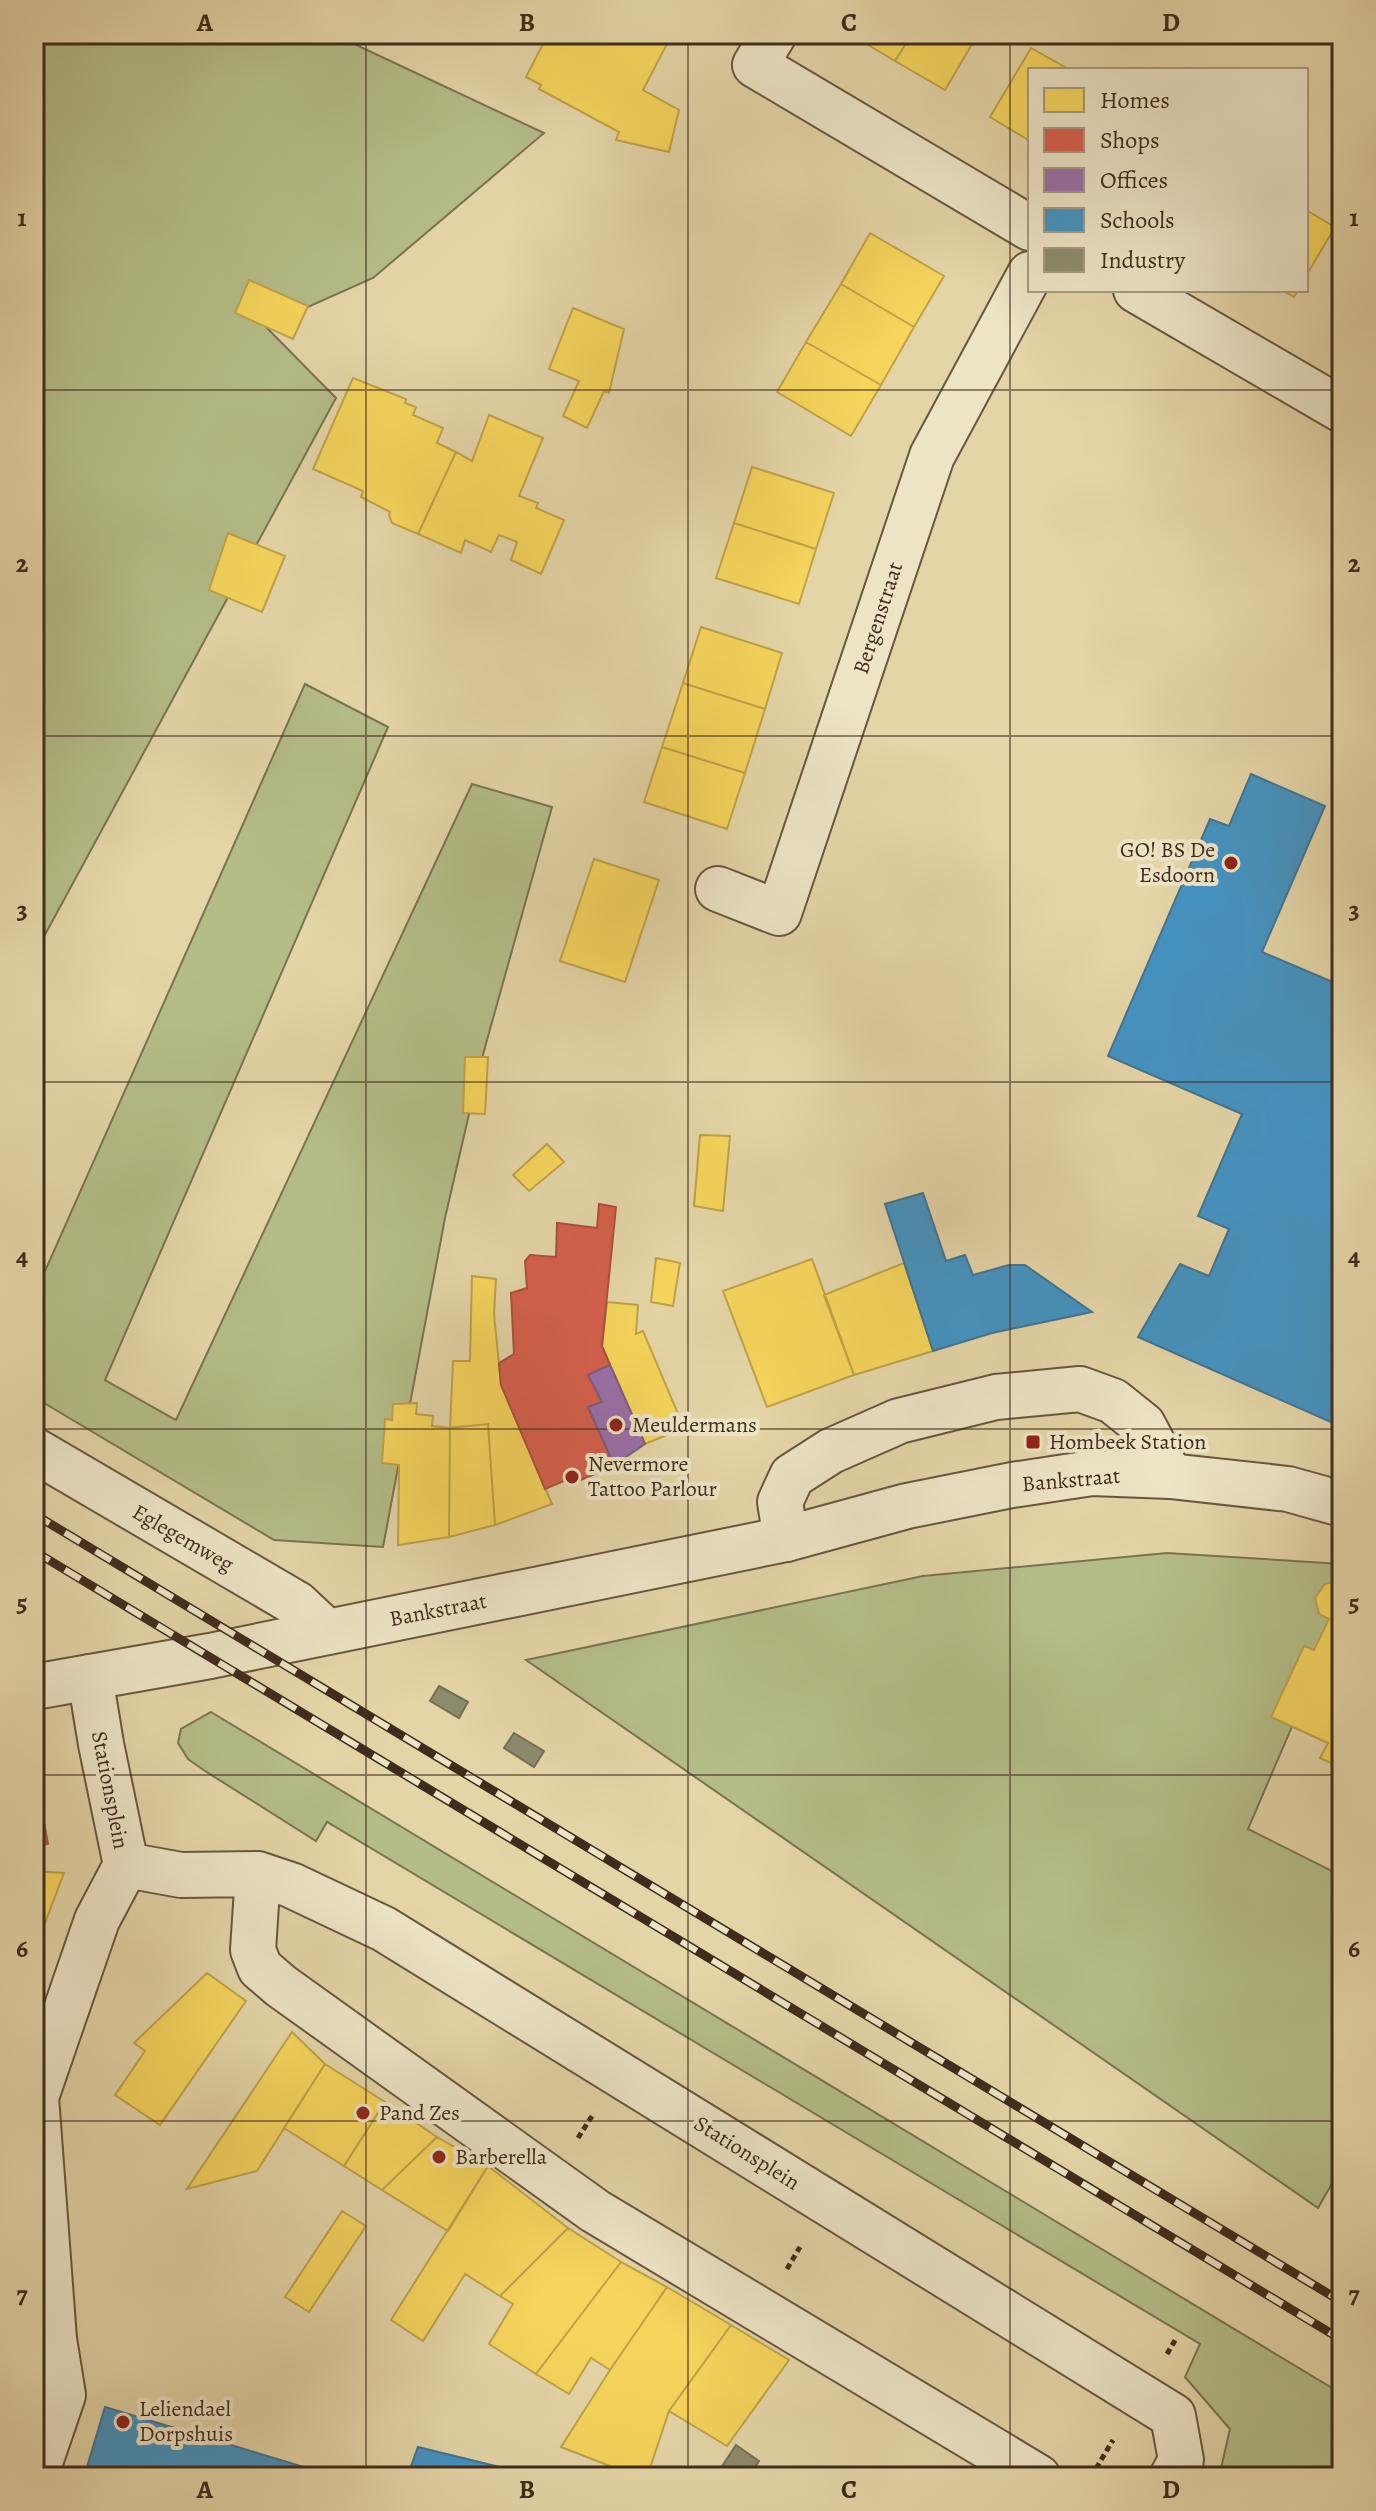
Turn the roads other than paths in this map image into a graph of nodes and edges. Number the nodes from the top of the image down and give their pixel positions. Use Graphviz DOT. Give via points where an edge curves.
graph roads {
  1 [pos="774,34"];
  2 [pos="1028,227"];
  3 [pos="1028,278"];
  4 [pos="1139,292"];
  5 [pos="1342,410"];
  6 [pos="718,889"];
  7 [pos="34,1450"];
  8 [pos="1170,1476"];
  9 [pos="1342,1504"];
  10 [pos="786,1539"];
  11 [pos="327,1632"];
  12 [pos="90,1677"];
  13 [pos="34,1687"];
  14 [pos="126,1865"];
  15 [pos="258,1874"];
  16 [pos="44,2335"];
  17 [pos="35,2477"];
  18 [pos="1038,2477"];
  19 [pos="1172,2477"];
  1 -- 2 [label="street" via="755,65"];
  3 -- 6 [label="street, Bergenstraat" via="932,456 779,913"];
  4 -- 5 [label="street"];
  7 -- 11 [label="street, Eglegemweg" via="297,1604"];
  8 -- 9 [label="street, Bankstraat" via="1288,1489"];
  8 -- 10 [label="street, Bankstraat" via="1092,1473 1012,1485"];
  8 -- 10 [label="street" via="1143,1425 1113,1401 1080,1389 996,1397 899,1421 831,1451 792,1476 780,1502"];
  10 -- 11 [label="street, Bankstraat"];
  11 -- 12 [label="street, Bankstraat"];
  12 -- 13 [label="street, Bankstraat"];
  12 -- 14 [label="street, Stationsplein"];
  14 -- 15 [label="street, Stationsplein" via="181,1875"];
  14 -- 16 [label="street" via="97,1920 36,2097"];
  15 -- 18 [label="street" via="253,1950 260,1968 281,1986 595,2211"];
  15 -- 19 [label="street, Stationsplein" via="396,1936 1173,2416 1181,2460"];
  16 -- 17 [label="street" via="63,2395"];
}
